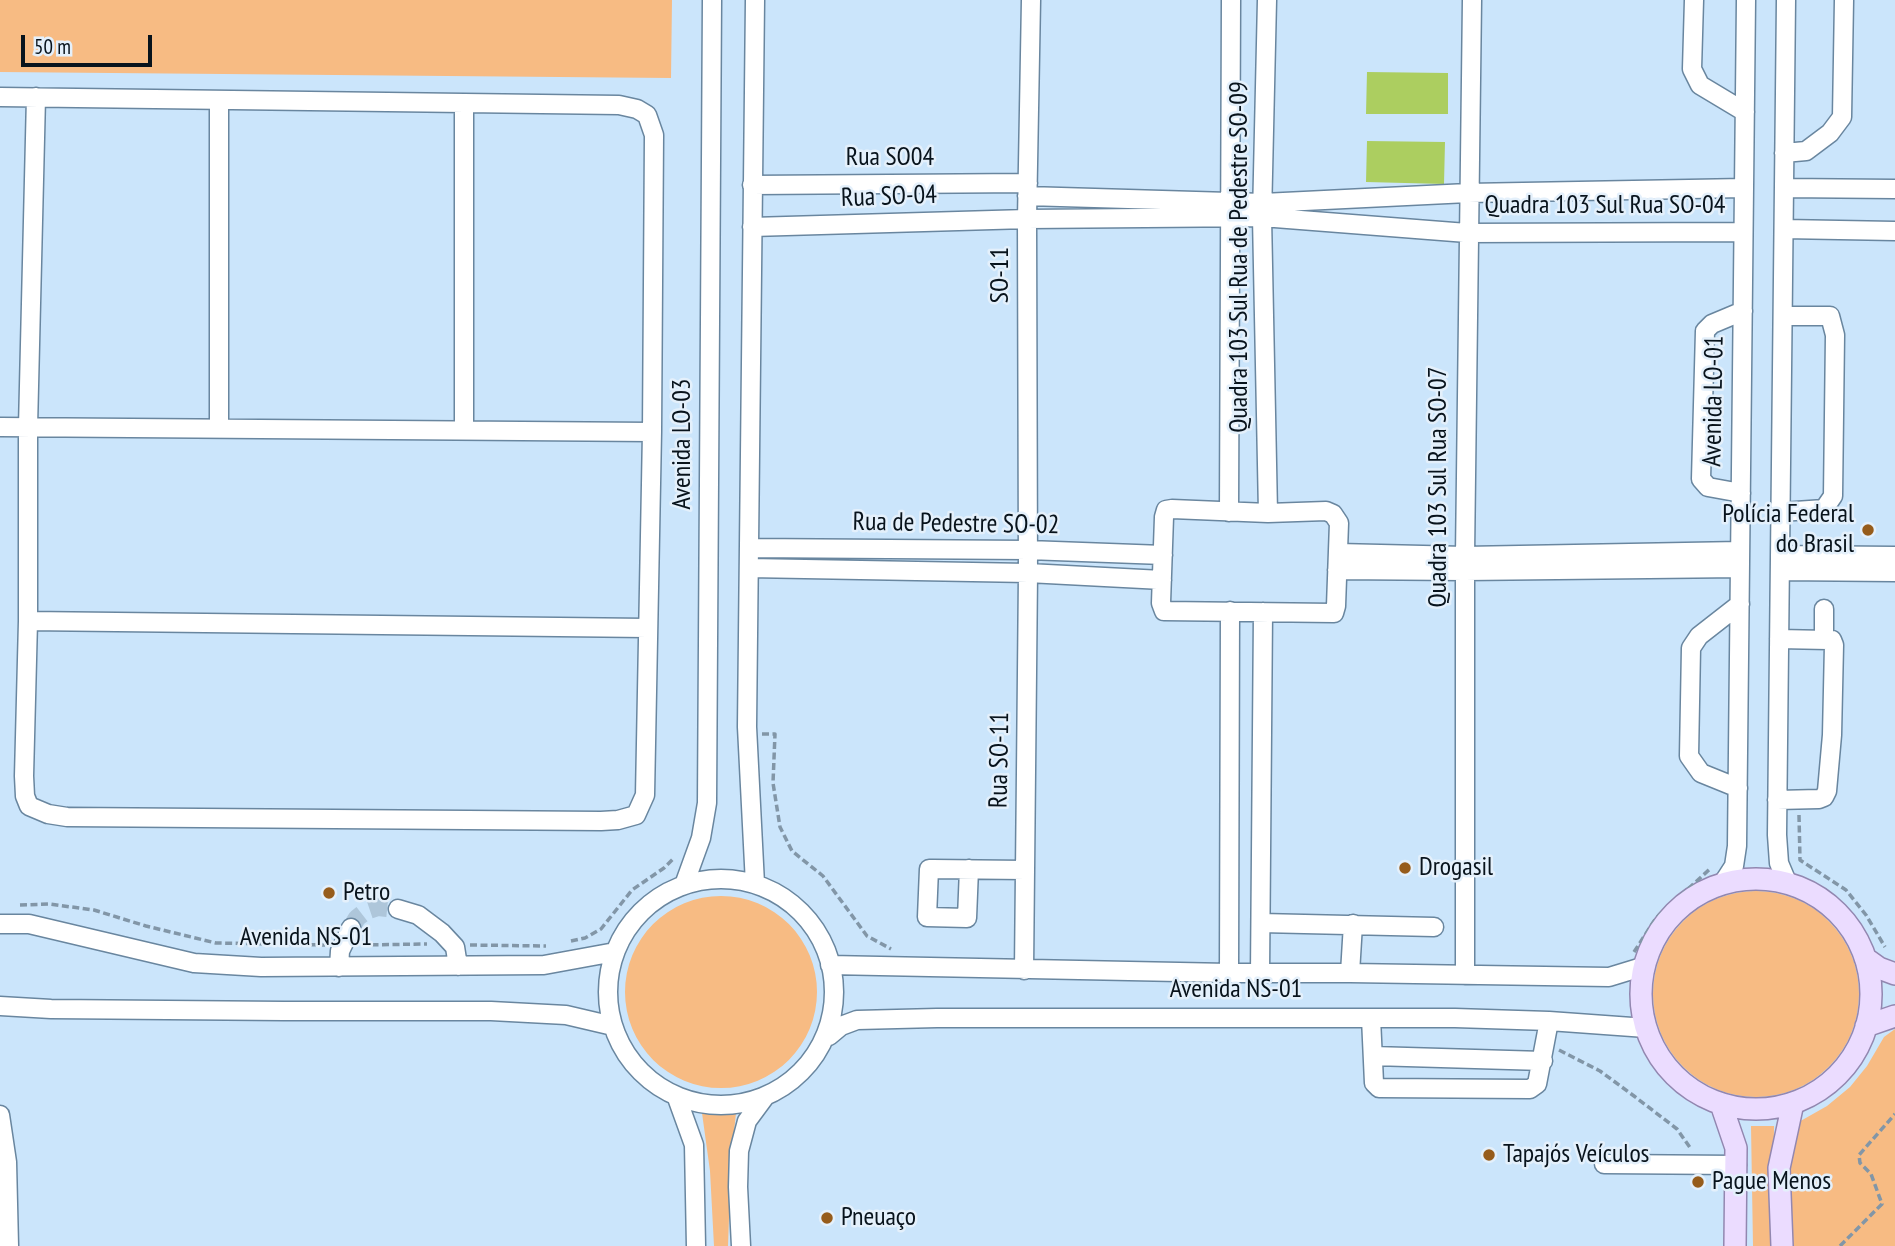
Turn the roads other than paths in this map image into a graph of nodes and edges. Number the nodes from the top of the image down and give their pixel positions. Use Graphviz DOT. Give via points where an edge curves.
graph roads {
  1 [pos="712,0"];
  2 [pos="755,0"];
  3 [pos="1031,0"];
  4 [pos="1231,0"];
  5 [pos="1267,0"];
  6 [pos="1472,0"];
  7 [pos="1694,0"];
  8 [pos="1746,0"];
  9 [pos="1786,0"];
  10 [pos="1844,0"];
  11 [pos="0,97"];
  12 [pos="36,97"];
  13 [pos="219,100"];
  14 [pos="464,103"];
  15 [pos="1745,112"];
  16 [pos="1784,153"];
  17 [pos="752,185"];
  18 [pos="1744,188"];
  19 [pos="1784,188"];
  20 [pos="1895,189"];
  21 [pos="1028,190"];
  22 [pos="1468,193"];
  23 [pos="1231,210"];
  24 [pos="1263,210"];
  25 [pos="1027,219"];
  26 [pos="752,227"];
  27 [pos="1784,229"];
  28 [pos="1895,231"];
  29 [pos="1743,232"];
  30 [pos="1467,233"];
  31 [pos="1742,311"];
  32 [pos="1783,316"];
  33 [pos="0,427"];
  34 [pos="28,427"];
  35 [pos="219,427"];
  36 [pos="464,430"];
  37 [pos="652,432"];
  38 [pos="1741,493"];
  39 [pos="1230,512"];
  40 [pos="1781,512"];
  41 [pos="1268,513"];
  42 [pos="749,548"];
  43 [pos="1028,550"];
  44 [pos="1163,555"];
  45 [pos="1895,556"];
  46 [pos="1740,560"];
  47 [pos="1337,561"];
  48 [pos="1465,563"];
  49 [pos="1780,563"];
  50 [pos="749,568"];
  51 [pos="1895,572"];
  52 [pos="1028,573"];
  53 [pos="1162,580"];
  54 [pos="1740,604"];
  55 [pos="1825,609"];
  56 [pos="1230,611"];
  57 [pos="1263,612"];
  58 [pos="28,621"];
  59 [pos="647,628"];
  60 [pos="1779,639"];
  61 [pos="1824,640"];
  62 [pos="1738,789"];
  63 [pos="1777,800"];
  64 [pos="969,869"];
  65 [pos="1025,870"];
  66 [pos="1787,882"];
  67 [pos="1723,883"];
  68 [pos="755,884"];
  69 [pos="684,885"];
  70 [pos="398,909"];
  71 [pos="1261,923"];
  72 [pos="0,924"];
  73 [pos="1353,924"];
  74 [pos="1434,927"];
  75 [pos="347,936"];
  76 [pos="615,952"];
  77 [pos="1865,958"];
  78 [pos="1638,961"];
  79 [pos="830,965"];
  80 [pos="458,966"];
  81 [pos="338,967"];
  82 [pos="1024,970"];
  83 [pos="1350,973"];
  84 [pos="1229,974"];
  85 [pos="1260,974"];
  86 [pos="1895,974"];
  87 [pos="1465,975"];
  88 [pos="0,1006"];
  89 [pos="1895,1016"];
  90 [pos="1371,1018"];
  91 [pos="1549,1021"];
  92 [pos="613,1026"];
  93 [pos="1866,1026"];
  94 [pos="1646,1028"];
  95 [pos="829,1036"];
  96 [pos="1544,1053"];
  97 [pos="1373,1056"];
  98 [pos="677,1097"];
  99 [pos="764,1098"];
  100 [pos="1793,1103"];
  101 [pos="1721,1104"];
  102 [pos="0,1115"];
  103 [pos="1604,1164"];
  104 [pos="1737,1165"];
  105 [pos="9,1246"];
  106 [pos="696,1246"];
  107 [pos="741,1246"];
  108 [pos="1735,1246"];
  109 [pos="1782,1246"];
  1 -- 69 [label="street, Avenida LO-03" via="707,803 701,838"];
  2 -- 17 [label="street"];
  3 -- 21 [label="street, SO-11"];
  4 -- 23 [label="street, Quadra 103 Sul Rua de Pedestre SO-09"];
  5 -- 24 [label="street, Quadra 103 Sul Rua de Pedestre SO-09"];
  6 -- 22 [label="street, Quadra 103 Sul Rua SO-07"];
  7 -- 15 [label="street" via="1692,69 1700,85"];
  8 -- 15 [label="street, Avenida LO-01"];
  9 -- 16 [label="street"];
  10 -- 16 [label="street" via="1842,117 1830,133 1805,151"];
  11 -- 12 [label="street"];
  12 -- 13 [label="street"];
  12 -- 34 [label="street"];
  13 -- 14 [label="street"];
  13 -- 35 [label="street"];
  14 -- 36 [label="street"];
  14 -- 37 [label="street" via="619,105 647,115 654,135"];
  15 -- 18 [label="street, Avenida LO-01"];
  16 -- 19 [label="street"];
  17 -- 21 [label="street, Rua SO04"];
  17 -- 26 [label="street"];
  18 -- 22 [label="street, Quadra 103 Sul Rua SO-04"];
  18 -- 29 [label="street, Avenida LO-01"];
  19 -- 20 [label="street"];
  19 -- 27 [label="street"];
  21 -- 23 [label="street, Rua SO04"];
  21 -- 25 [label="street, SO-11"];
  22 -- 24 [label="street, Quadra 103 Sul Rua SO-04"];
  22 -- 30 [label="street, Quadra 103 Sul Rua SO-07"];
  23 -- 24 [label="street"];
  23 -- 25 [label="street, Rua SO-04"];
  23 -- 39 [label="street, Quadra 103 Sul Rua de Pedestre SO-09"];
  24 -- 30 [label="street, Quadra 103 Sul Rua SO-04"];
  24 -- 41 [label="street, Quadra 103 Sul Rua de Pedestre SO-09"];
  25 -- 26 [label="street, Rua SO-04"];
  25 -- 43 [label="street, SO-11"];
  26 -- 42 [label="street"];
  27 -- 28 [label="street"];
  27 -- 32 [label="street"];
  29 -- 30 [label="street, Quadra 103 Sul Rua SO-04"];
  29 -- 31 [label="street, Avenida LO-01"];
  30 -- 48 [label="street, Quadra 103 Sul Rua SO-07"];
  31 -- 38 [label="street, Avenida LO-01"];
  31 -- 38 [label="street" via="1705,331 1701,479 1708,487"];
  32 -- 40 [label="street"];
  32 -- 40 [label="street" via="1830,316 1835,335 1833,496 1824,509"];
  33 -- 34 [label="street"];
  34 -- 35 [label="street"];
  34 -- 58 [label="street"];
  35 -- 36 [label="street"];
  36 -- 37 [label="street"];
  37 -- 59 [label="street"];
  38 -- 46 [label="street, Avenida LO-01"];
  39 -- 41 [label="street"];
  39 -- 44 [label="street" via="1166,510"];
  40 -- 49 [label="street"];
  41 -- 47 [label="street" via="1331,512 1338,521"];
  42 -- 43 [label="street, Rua de Pedestre SO-02"];
  42 -- 50 [label="street"];
  43 -- 44 [label="street, Rua de Pedestre SO-02"];
  43 -- 52 [label="street, Rua SO-11"];
  44 -- 53 [label="street"];
  45 -- 49 [label="street"];
  46 -- 48 [label="street"];
  46 -- 54 [label="street, Avenida LO-01"];
  47 -- 48 [label="street"];
  47 -- 57 [label="street" via="1334,613"];
  48 -- 87 [label="street, Quadra 103 Sul Rua SO-07"];
  49 -- 51 [label="street"];
  49 -- 60 [label="street"];
  50 -- 52 [label="street, Rua de Pedestre SO-02"];
  50 -- 68 [label="street" via="747,733"];
  52 -- 53 [label="street, Rua de Pedestre SO-02"];
  52 -- 65 [label="street, Rua SO-11"];
  53 -- 56 [label="street" via="1164,611"];
  54 -- 62 [label="street, Avenida LO-01"];
  54 -- 62 [label="street" via="1699,636 1692,648 1689,756 1701,774"];
  55 -- 61 [label="street"];
  56 -- 57 [label="street"];
  56 -- 84 [label="street"];
  57 -- 71 [label="street"];
  58 -- 59 [label="street"];
  58 -- 59 [label="street" via="25,796 29,806 48,814 81,817 601,821 632,817 645,795"];
  60 -- 61 [label="street"];
  60 -- 63 [label="street"];
  61 -- 63 [label="street" via="1832,640 1834,645 1827,791 1819,799"];
  62 -- 67 [label="street, Avenida LO-01" via="1737,854"];
  63 -- 66 [label="street" via="1778,854"];
  64 -- 65 [label="street"];
  65 -- 82 [label="street, Rua SO-11"];
  66 -- 67 [label="main road" via="1758,878"];
  66 -- 77 [label="main road" via="1834,909 1853,931"];
  67 -- 78 [label="main road" via="1697,894 1674,912"];
  68 -- 69 [label="street" via="703,878"];
  68 -- 79 [label="street" via="774,890 803,913 824,943"];
  69 -- 76 [label="street" via="668,890 639,912"];
  70 -- 80 [label="street" via="418,915 442,933 453,944"];
  71 -- 73 [label="street"];
  71 -- 85 [label="street"];
  72 -- 81 [label="street, Avenida NS-01" via="29,925 194,963"];
  73 -- 74 [label="street"];
  73 -- 83 [label="street"];
  75 -- 81 [label="street"];
  76 -- 80 [label="street, Avenida NS-01" via="544,965"];
  76 -- 92 [label="street" via="608,978"];
  77 -- 86 [label="main road"];
  77 -- 93 [label="main road" via="1871,992"];
  78 -- 87 [label="street, Avenida NS-01" via="1609,977"];
  78 -- 94 [label="main road"];
  79 -- 82 [label="street, Avenida NS-01"];
  79 -- 95 [label="street" via="834,979"];
  80 -- 81 [label="street, Avenida NS-01"];
  82 -- 84 [label="street, Avenida NS-01"];
  83 -- 85 [label="street, Avenida NS-01"];
  83 -- 87 [label="street, Avenida NS-01"];
  84 -- 85 [label="street, Avenida NS-01"];
  88 -- 92 [label="street" via="491,1010 566,1015"];
  89 -- 93 [label="main road"];
  90 -- 91 [label="street, Avenida NS-01"];
  90 -- 95 [label="street, Avenida NS-01" via="871,1019 841,1026"];
  90 -- 97 [label="street"];
  91 -- 94 [label="street, Avenida NS-01"];
  91 -- 96 [label="street"];
  92 -- 98 [label="street" via="622,1049 645,1078"];
  93 -- 100 [label="main road" via="1852,1057 1836,1077"];
  94 -- 101 [label="main road" via="1674,1075 1698,1094"];
  95 -- 99 [label="street" via="795,1079"];
  96 -- 97 [label="street"];
  96 -- 97 [label="street" via="1536,1084 1530,1089 1379,1088 1374,1083"];
  98 -- 99 [label="street" via="705,1105 735,1105"];
  98 -- 106 [label="street" via="694,1145"];
  99 -- 107 [label="street" via="747,1121 739,1150"];
  100 -- 101 [label="main road" via="1755,1110"];
  100 -- 109 [label="main road" via="1779,1168"];
  101 -- 104 [label="main road"];
  102 -- 105 [label="street" via="7,1162"];
  103 -- 104 [label="street"];
  104 -- 108 [label="main road"];
}
